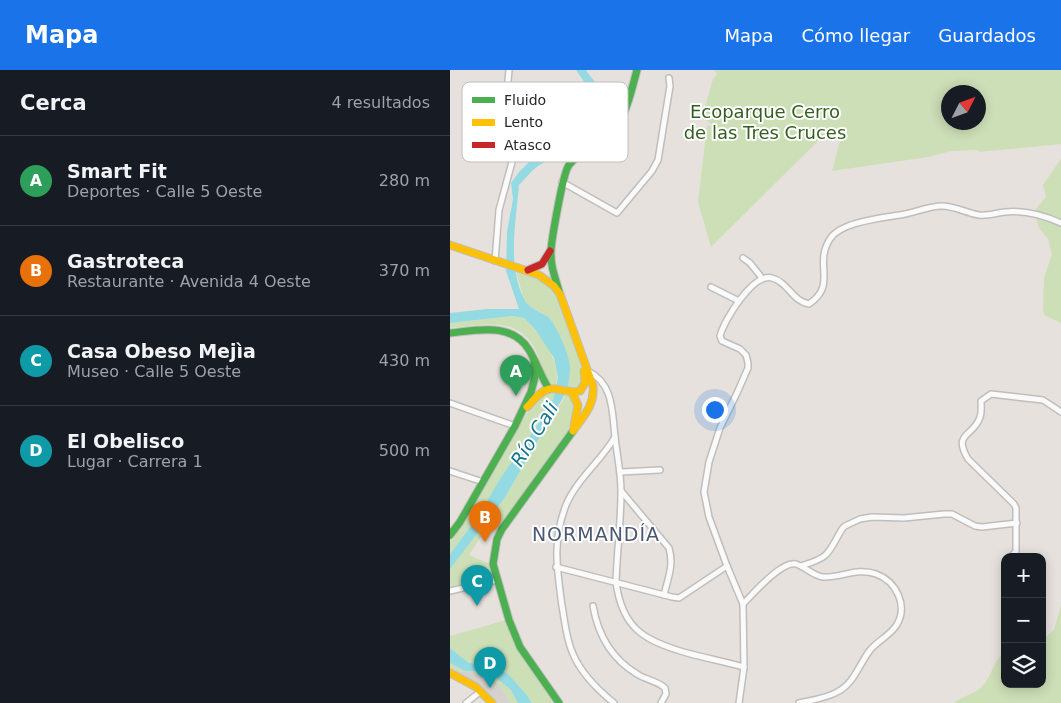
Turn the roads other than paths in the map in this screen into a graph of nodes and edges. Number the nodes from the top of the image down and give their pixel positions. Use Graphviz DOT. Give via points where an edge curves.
graph roads {
  1 [pos="637,70"];
  2 [pos="669,78"];
  3 [pos="628,100"];
  4 [pos="512,162"];
  5 [pos="570,162"];
  6 [pos="562,182"];
  7 [pos="1061,223"];
  8 [pos="450,245"];
  9 [pos="551,250"];
  10 [pos="744,258"];
  11 [pos="498,262"];
  12 [pos="525,270"];
  13 [pos="762,278"];
  14 [pos="711,286"];
  15 [pos="560,294"];
  16 [pos="739,301"];
  17 [pos="450,333"];
  18 [pos="583,358"];
  19 [pos="534,360"];
  20 [pos="587,371"];
  21 [pos="551,389"];
  22 [pos="571,393"];
  23 [pos="450,403"];
  24 [pos="1061,412"];
  25 [pos="515,426"];
  26 [pos="573,430"];
  27 [pos="615,437"];
  28 [pos="660,470"];
  29 [pos="450,471"];
  30 [pos="620,472"];
  31 [pos="483,482"];
  32 [pos="621,491"];
  33 [pos="1017,523"];
  34 [pos="450,535"];
  35 [pos="1014,553"];
  36 [pos="726,566"];
  37 [pos="801,566"];
  38 [pos="556,567"];
  39 [pos="496,580"];
  40 [pos="616,582"];
  41 [pos="450,591"];
  42 [pos="664,595"];
  43 [pos="743,604"];
  44 [pos="593,606"];
  45 [pos="744,667"];
  46 [pos="450,673"];
  47 [pos="481,691"];
  48 [pos="466,703"];
  49 [pos="492,703"];
  50 [pos="559,703"];
  51 [pos="614,703"];
  52 [pos="661,703"];
  53 [pos="739,703"];
  54 [pos="799,703"];
  1 -- 3 [label="main road"];
  2 -- 6 [label="street" via="658,160 617,213"];
  4 -- 11 [label="street" via="500,210"];
  5 -- 6 [label="main road"];
  6 -- 9 [label="main road"];
  7 -- 13 [label="street" via="1026,213 986,216 951,206 938,206 840,230 830,238 824,253 822,292 809,304 802,303 789,288 771,277"];
  8 -- 11 [label="main road"];
  9 -- 12 [label="main road" via="544,263"];
  9 -- 15 [label="main road" via="552,269"];
  10 -- 13 [label="street"];
  11 -- 12 [label="main road"];
  12 -- 15 [label="main road" via="544,277"];
  13 -- 16 [label="street"];
  14 -- 16 [label="street"];
  15 -- 18 [label="main road"];
  16 -- 36 [label="street" via="720,336 722,341 746,355 748,368 720,428 704,492"];
  17 -- 19 [label="main road" via="500,330 523,341"];
  18 -- 20 [label="main road"];
  18 -- 22 [label="main road" via="584,386 580,391"];
  19 -- 21 [label="main road" via="542,381"];
  19 -- 25 [label="main road" via="535,377 531,392"];
  20 -- 26 [label="main road" via="594,395 591,406"];
  20 -- 27 [label="street" via="606,387"];
  21 -- 22 [label="main road"];
  21 -- 25 [label="main road" via="530,403"];
  22 -- 26 [label="main road" via="579,404"];
  23 -- 25 [label="street"];
  24 -- 33 [label="street" via="1043,400 990,394 981,401 981,416 962,441 968,459 1014,504"];
  25 -- 31 [label="main road"];
  26 -- 39 [label="main road" via="496,539 493,558"];
  27 -- 30 [label="street"];
  27 -- 38 [label="street" via="566,506 557,541"];
  28 -- 30 [label="street"];
  29 -- 31 [label="street"];
  30 -- 32 [label="street"];
  31 -- 34 [label="main road"];
  32 -- 40 [label="street"];
  32 -- 42 [label="street" via="669,548 672,559"];
  33 -- 35 [label="street"];
  33 -- 37 [label="street" via="982,527 952,514 860,520 842,529 828,555"];
  36 -- 42 [label="street" via="679,598"];
  36 -- 43 [label="street"];
  37 -- 43 [label="street" via="793,563 779,570"];
  37 -- 54 [label="street" via="822,577 860,571 876,574 885,578 897,591 901,607 896,626 870,650 847,685 840,691"];
  38 -- 40 [label="street"];
  38 -- 51 [label="street" via="573,655 590,679"];
  39 -- 41 [label="street"];
  39 -- 50 [label="main road" via="520,647"];
  40 -- 42 [label="street"];
  40 -- 45 [label="street" via="622,608 642,634 666,647"];
  43 -- 45 [label="street"];
  44 -- 52 [label="street" via="604,641 619,660 665,688 666,694"];
  45 -- 53 [label="street"];
  46 -- 47 [label="main road"];
  47 -- 48 [label="street"];
  47 -- 49 [label="main road"];
}
